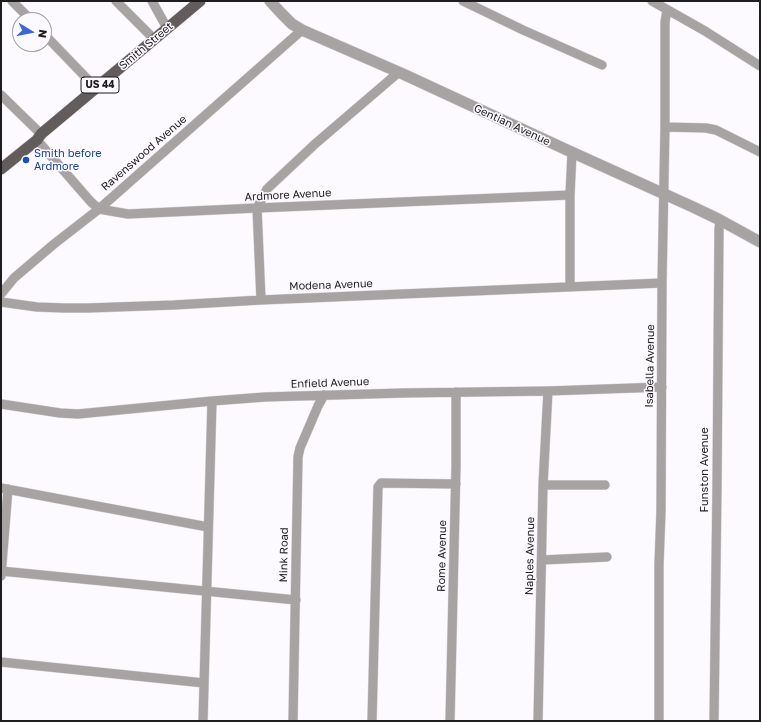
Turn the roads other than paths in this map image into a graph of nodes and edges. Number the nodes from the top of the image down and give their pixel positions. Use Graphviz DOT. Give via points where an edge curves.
graph roads {
  1 [pos="12,1"];
  2 [pos="116,1"];
  3 [pos="152,1"];
  4 [pos="200,1"];
  5 [pos="270,1"];
  6 [pos="463,1"];
  7 [pos="652,1"];
  8 [pos="667,10"];
  9 [pos="23,12"];
  10 [pos="168,28"];
  11 [pos="302,30"];
  12 [pos="154,39"];
  13 [pos="52,42"];
  14 [pos="602,65"];
  15 [pos="760,66"];
  16 [pos="398,72"];
  17 [pos="96,88"];
  18 [pos="1,95"];
  19 [pos="665,127"];
  20 [pos="39,137"];
  21 [pos="760,152"];
  22 [pos="572,153"];
  23 [pos="1,169"];
  24 [pos="663,194"];
  25 [pos="570,195"];
  26 [pos="257,208"];
  27 [pos="99,209"];
  28 [pos="720,220"];
  29 [pos="760,242"];
  30 [pos="662,283"];
  31 [pos="570,286"];
  32 [pos="1,294"];
  33 [pos="261,300"];
  34 [pos="1,302"];
  35 [pos="662,387"];
  36 [pos="548,391"];
  37 [pos="456,392"];
  38 [pos="324,395"];
  39 [pos="212,401"];
  40 [pos="1,404"];
  41 [pos="456,484"];
  42 [pos="543,485"];
  43 [pos="605,485"];
  44 [pos="4,488"];
  45 [pos="208,527"];
  46 [pos="607,557"];
  47 [pos="542,560"];
  48 [pos="1,573"];
  49 [pos="206,592"];
  50 [pos="296,600"];
  51 [pos="1,662"];
  52 [pos="204,683"];
  53 [pos="203,721"];
  54 [pos="293,721"];
  55 [pos="372,721"];
  56 [pos="450,721"];
  57 [pos="538,721"];
  58 [pos="659,721"];
  59 [pos="714,721"];
  1 -- 9 [label="street"];
  2 -- 12 [label="street"];
  3 -- 10 [label="street"];
  4 -- 10 [label="main road, Smith Street / US 44"];
  5 -- 11 [label="street, Gentian Avenue" via="292,24"];
  6 -- 14 [label="street"];
  7 -- 8 [label="street"];
  8 -- 15 [label="street"];
  8 -- 19 [label="street, Isabella Avenue"];
  10 -- 12 [label="main road, Smith Street / US 44"];
  11 -- 16 [label="street, Gentian Avenue"];
  11 -- 27 [label="street, Ravenswood Avenue"];
  12 -- 17 [label="main road, Smith Street / US 44"];
  13 -- 17 [label="street"];
  16 -- 22 [label="street, Gentian Avenue"];
  16 -- 26 [label="street" via="267,189"];
  17 -- 20 [label="main road, Smith Street / US 44"];
  18 -- 20 [label="street"];
  19 -- 21 [label="street" via="716,130"];
  19 -- 24 [label="street, Isabella Avenue"];
  20 -- 23 [label="main road, Smith Street / US 44"];
  20 -- 27 [label="street"];
  22 -- 24 [label="street, Gentian Avenue"];
  22 -- 25 [label="street"];
  24 -- 28 [label="street, Gentian Avenue"];
  24 -- 30 [label="street, Isabella Avenue"];
  25 -- 26 [label="street, Ardmore Avenue"];
  25 -- 31 [label="street"];
  26 -- 27 [label="street, Ardmore Avenue" via="128,214"];
  26 -- 33 [label="street"];
  27 -- 32 [label="street, Ravenswood Avenue" via="14,278"];
  28 -- 29 [label="street, Gentian Avenue"];
  28 -- 59 [label="street, Funston Avenue"];
  30 -- 31 [label="street, Modena Avenue"];
  30 -- 35 [label="street, Isabella Avenue"];
  31 -- 33 [label="street, Modena Avenue"];
  33 -- 34 [label="street, Modena Avenue" via="64,308"];
  35 -- 36 [label="street, Enfield Avenue"];
  35 -- 58 [label="street, Isabella Avenue"];
  36 -- 37 [label="street, Enfield Avenue"];
  36 -- 42 [label="street, Naples Avenue"];
  37 -- 38 [label="street, Enfield Avenue"];
  37 -- 41 [label="street, Rome Avenue"];
  38 -- 39 [label="street, Enfield Avenue"];
  38 -- 50 [label="street, Mink Road" via="298,457"];
  39 -- 40 [label="street, Enfield Avenue" via="78,414"];
  39 -- 45 [label="street"];
  41 -- 55 [label="street" via="381,483 378,487"];
  41 -- 56 [label="street, Rome Avenue"];
  42 -- 43 [label="street"];
  42 -- 47 [label="street, Naples Avenue"];
  44 -- 45 [label="street"];
  44 -- 48 [label="street"];
  45 -- 49 [label="street"];
  46 -- 47 [label="street"];
  47 -- 57 [label="street, Naples Avenue"];
  48 -- 49 [label="street"];
  49 -- 50 [label="street"];
  49 -- 52 [label="street"];
  50 -- 54 [label="street, Mink Road"];
  51 -- 52 [label="street"];
  52 -- 53 [label="street"];
}
